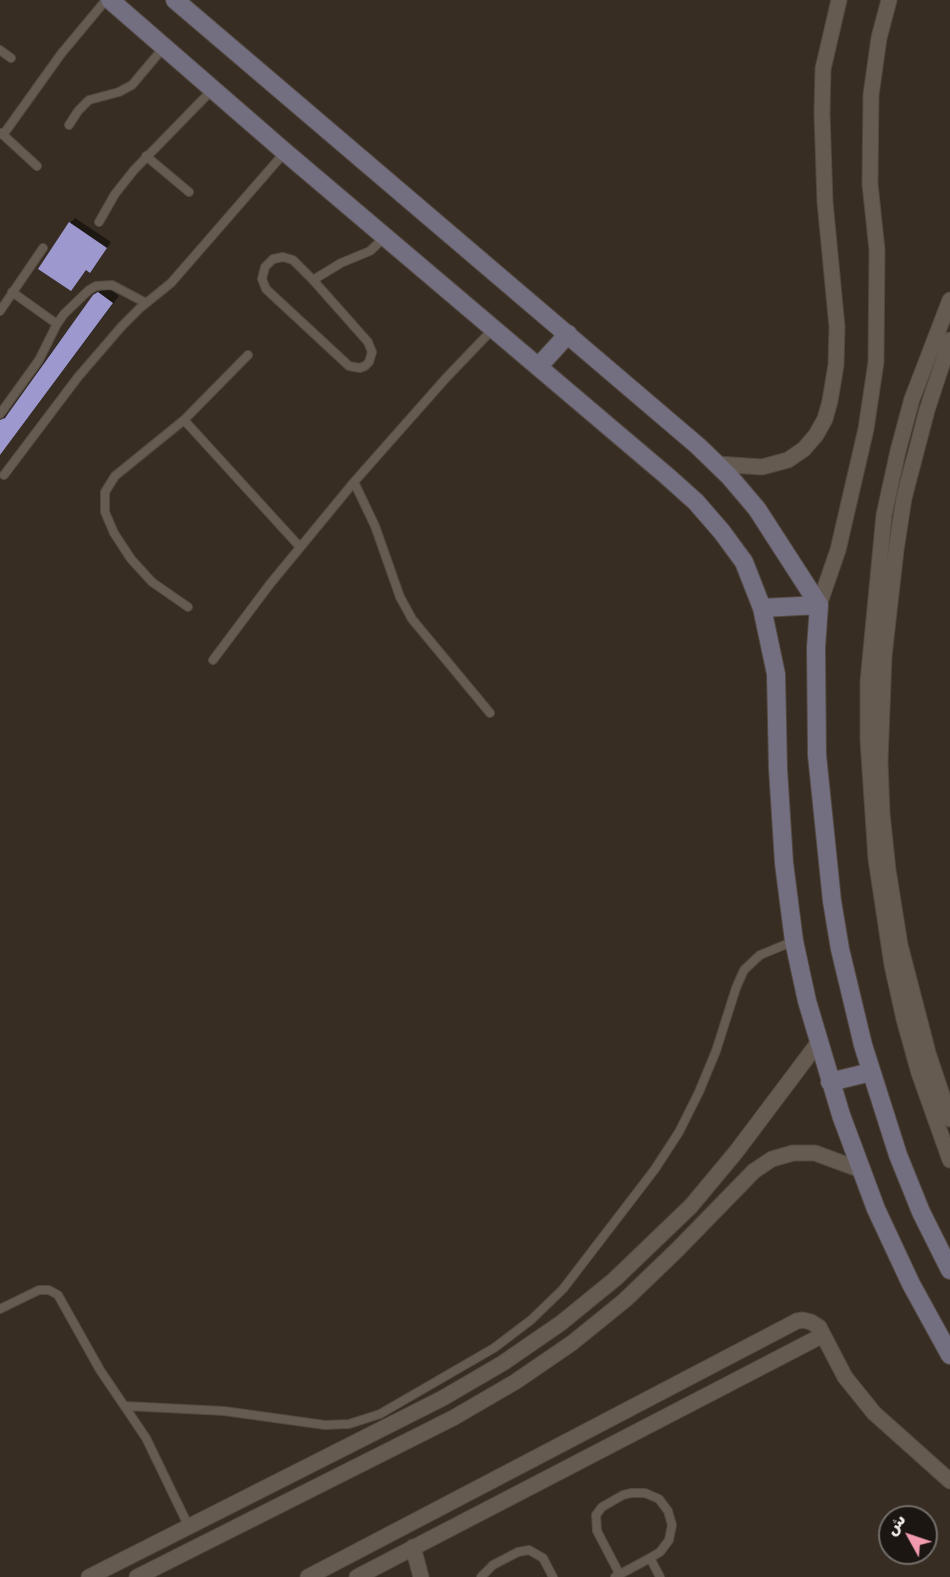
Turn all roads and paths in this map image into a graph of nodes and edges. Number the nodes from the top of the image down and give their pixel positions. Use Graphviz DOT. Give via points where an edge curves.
graph roads {
  1 [pos="108,0"];
  2 [pos="175,0"];
  3 [pos="839,0"];
  4 [pos="889,0"];
  5 [pos="164,47"];
  6 [pos="0,50"];
  7 [pos="10,58"];
  8 [pos="213,89"];
  9 [pos="69,125"];
  10 [pos="2,134"];
  11 [pos="285,152"];
  12 [pos="146,156"];
  13 [pos="37,166"];
  14 [pos="189,192"];
  15 [pos="99,222"];
  16 [pos="386,236"];
  17 [pos="43,248"];
  18 [pos="313,280"];
  19 [pos="12,292"];
  20 [pos="950,300"];
  21 [pos="146,303"];
  22 [pos="0,311"];
  23 [pos="57,324"];
  24 [pos="494,328"];
  25 [pos="568,334"];
  26 [pos="950,340"];
  27 [pos="248,355"];
  28 [pos="539,366"];
  29 [pos="0,414"];
  30 [pos="184,420"];
  31 [pos="717,464"];
  32 [pos="4,475"];
  33 [pos="354,482"];
  34 [pos="300,547"];
  35 [pos="819,605"];
  36 [pos="188,607"];
  37 [pos="762,608"];
  38 [pos="213,660"];
  39 [pos="490,713"];
  40 [pos="794,941"];
  41 [pos="818,1043"];
  42 [pos="871,1072"];
  43 [pos="830,1082"];
  44 [pos="950,1119"];
  45 [pos="950,1160"];
  46 [pos="861,1170"];
  47 [pos="950,1270"];
  48 [pos="0,1310"];
  49 [pos="823,1335"];
  50 [pos="950,1355"];
  51 [pos="126,1406"];
  52 [pos="950,1481"];
  53 [pos="189,1527"];
  54 [pos="413,1547"];
  55 [pos="650,1558"];
  56 [pos="617,1576"];
  57 [pos="89,1577"];
  58 [pos="138,1577"];
  59 [pos="308,1577"];
  60 [pos="357,1577"];
  61 [pos="421,1577"];
  62 [pos="481,1577"];
  63 [pos="554,1577"];
  64 [pos="660,1577"];
  1 -- 5 [label="street"];
  1 -- 10 [label="lane" via="54,62"];
  2 -- 25 [label="street"];
  3 -- 31 [label="street" via="824,69 822,113 825,202 837,327 830,401 816,435 788,460 762,467"];
  4 -- 35 [label="street" via="871,94 870,184 877,250 876,362 866,429 838,550"];
  5 -- 8 [label="street"];
  5 -- 9 [label="lane" via="132,85 89,100"];
  6 -- 7 [label="lane"];
  8 -- 11 [label="street"];
  8 -- 12 [label="lane"];
  10 -- 13 [label="lane"];
  11 -- 16 [label="street"];
  11 -- 21 [label="lane" via="180,274"];
  12 -- 14 [label="lane"];
  12 -- 15 [label="lane" via="115,194"];
  16 -- 18 [label="lane" via="370,251"];
  16 -- 24 [label="street"];
  17 -- 19 [label="lane"];
  18 -- 18 [label="lane" via="294,260 283,257 268,263 262,279 266,289 345,362 354,368 365,366 372,358 371,347"];
  19 -- 22 [label="lane"];
  19 -- 23 [label="lane"];
  20 -- 45 [label="street" via="912,399 884,515 870,659 868,740 876,860 892,965 919,1073"];
  21 -- 23 [label="lane" via="112,285 96,286 82,295"];
  21 -- 32 [label="lane" via="78,377"];
  23 -- 29 [label="lane" via="39,360"];
  24 -- 28 [label="street"];
  24 -- 33 [label="lane"];
  25 -- 28 [label="street"];
  25 -- 31 [label="street"];
  26 -- 44 [label="street" via="904,498 884,656 880,761 888,870 900,945 927,1053"];
  27 -- 30 [label="lane"];
  28 -- 37 [label="street" via="696,502 744,562"];
  30 -- 34 [label="lane"];
  30 -- 36 [label="lane" via="111,481 104,505 114,533 131,559 152,582"];
  31 -- 35 [label="street" via="757,509"];
  33 -- 34 [label="lane"];
  33 -- 39 [label="lane" via="412,619"];
  34 -- 38 [label="lane"];
  35 -- 37 [label="street"];
  35 -- 42 [label="street" via="815,728 822,823 840,949"];
  37 -- 40 [label="street" via="776,674 781,825"];
  40 -- 41 [label="street"];
  40 -- 51 [label="lane" via="760,955 744,970 699,1092 655,1169 563,1289 494,1348 380,1414 349,1424"];
  41 -- 43 [label="street"];
  41 -- 53 [label="street" via="691,1206 642,1255 570,1316 473,1381"];
  42 -- 43 [label="street"];
  42 -- 47 [label="street" via="909,1185"];
  43 -- 46 [label="street"];
  46 -- 50 [label="street" via="893,1246"];
  46 -- 58 [label="street" via="815,1153 793,1153 772,1159 754,1171 625,1300 515,1382 453,1418"];
  48 -- 51 [label="lane" via="39,1290 53,1292"];
  49 -- 52 [label="street" via="859,1396 891,1430"];
  49 -- 54 [label="street"];
  49 -- 59 [label="street" via="812,1322 797,1321"];
  51 -- 53 [label="lane"];
  53 -- 57 [label="street"];
  54 -- 60 [label="street"];
  54 -- 61 [label="street"];
  55 -- 56 [label="lane"];
  55 -- 56 [label="lane" via="669,1540 672,1525 668,1511 659,1499 645,1493 624,1495 602,1507 595,1521"];
  55 -- 64 [label="lane"];
  62 -- 63 [label="lane" via="493,1565 524,1550 539,1554"];
}
